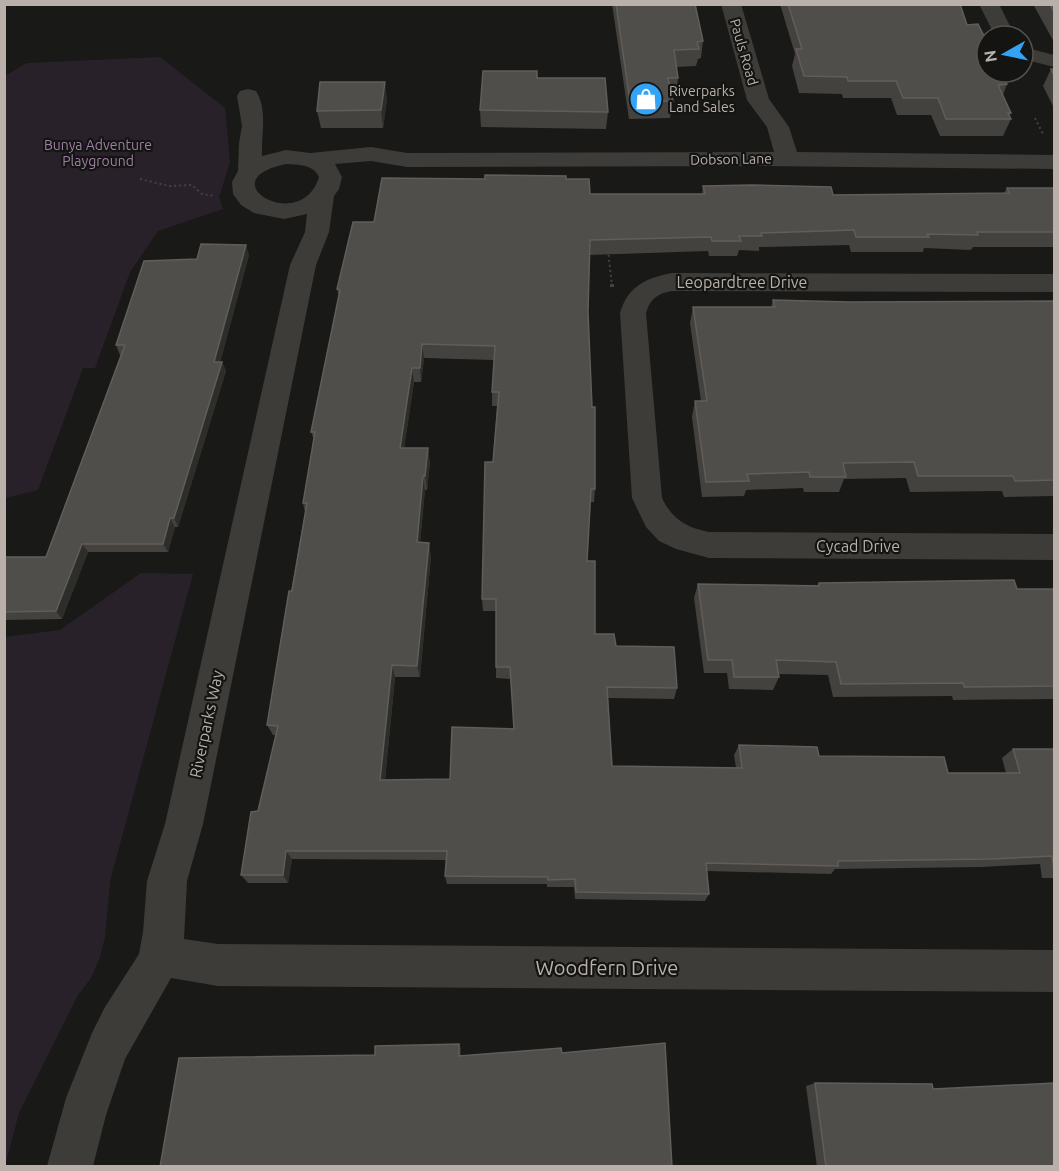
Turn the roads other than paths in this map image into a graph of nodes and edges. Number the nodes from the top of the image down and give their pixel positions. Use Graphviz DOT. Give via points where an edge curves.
graph roads {
  1 [pos="731,4"];
  2 [pos="989,4"];
  3 [pos="999,24"];
  4 [pos="1035,56"];
  5 [pos="1054,61"];
  6 [pos="249,96"];
  7 [pos="758,100"];
  8 [pos="253,126"];
  9 [pos="756,142"];
  10 [pos="1051,153"];
  11 [pos="306,158"];
  12 [pos="788,159"];
  13 [pos="406,160"];
  14 [pos="250,171"];
  15 [pos="326,193"];
  16 [pos="265,208"];
  17 [pos="303,265"];
  18 [pos="1054,283"];
  19 [pos="666,530"];
  20 [pos="1054,547"];
  21 [pos="159,956"];
  22 [pos="1054,971"];
  23 [pos="70,1167"];
  1 -- 7 [label="street, Pauls Road"];
  2 -- 3 [label="street"];
  4 -- 5 [label="street"];
  6 -- 8 [label="street"];
  7 -- 9 [label="street, Pauls Road"];
  7 -- 12 [label="street, Pauls Road" via="778,127"];
  8 -- 11 [label="street"];
  8 -- 14 [label="street"];
  9 -- 12 [label="street, Dobson Lane"];
  9 -- 13 [label="street, Dobson Lane"];
  10 -- 12 [label="street, Dobson Lane"];
  11 -- 13 [label="street, Dobson Lane" via="371,154"];
  11 -- 14 [label="street" via="272,160"];
  11 -- 15 [label="street" via="329,170 332,179"];
  13 -- 15 [label="street, Dobson Lane" via="370,170"];
  14 -- 16 [label="street" via="242,188 245,196"];
  15 -- 16 [label="street" via="296,209"];
  15 -- 17 [label="street, Riverparks Way" via="317,232"];
  16 -- 17 [label="street" via="289,229"];
  17 -- 21 [label="street, Riverparks Way" via="184,824 170,861"];
  18 -- 19 [label="street, Leopardtree Drive" via="672,282 644,291 633,313 647,498 653,515"];
  19 -- 20 [label="street, Cycad Drive" via="686,541 709,545"];
  21 -- 22 [label="street, Woodfern Drive" via="218,965"];
  21 -- 23 [label="street, Riverparks Way" via="152,976 111,1041 94,1083"];
}
